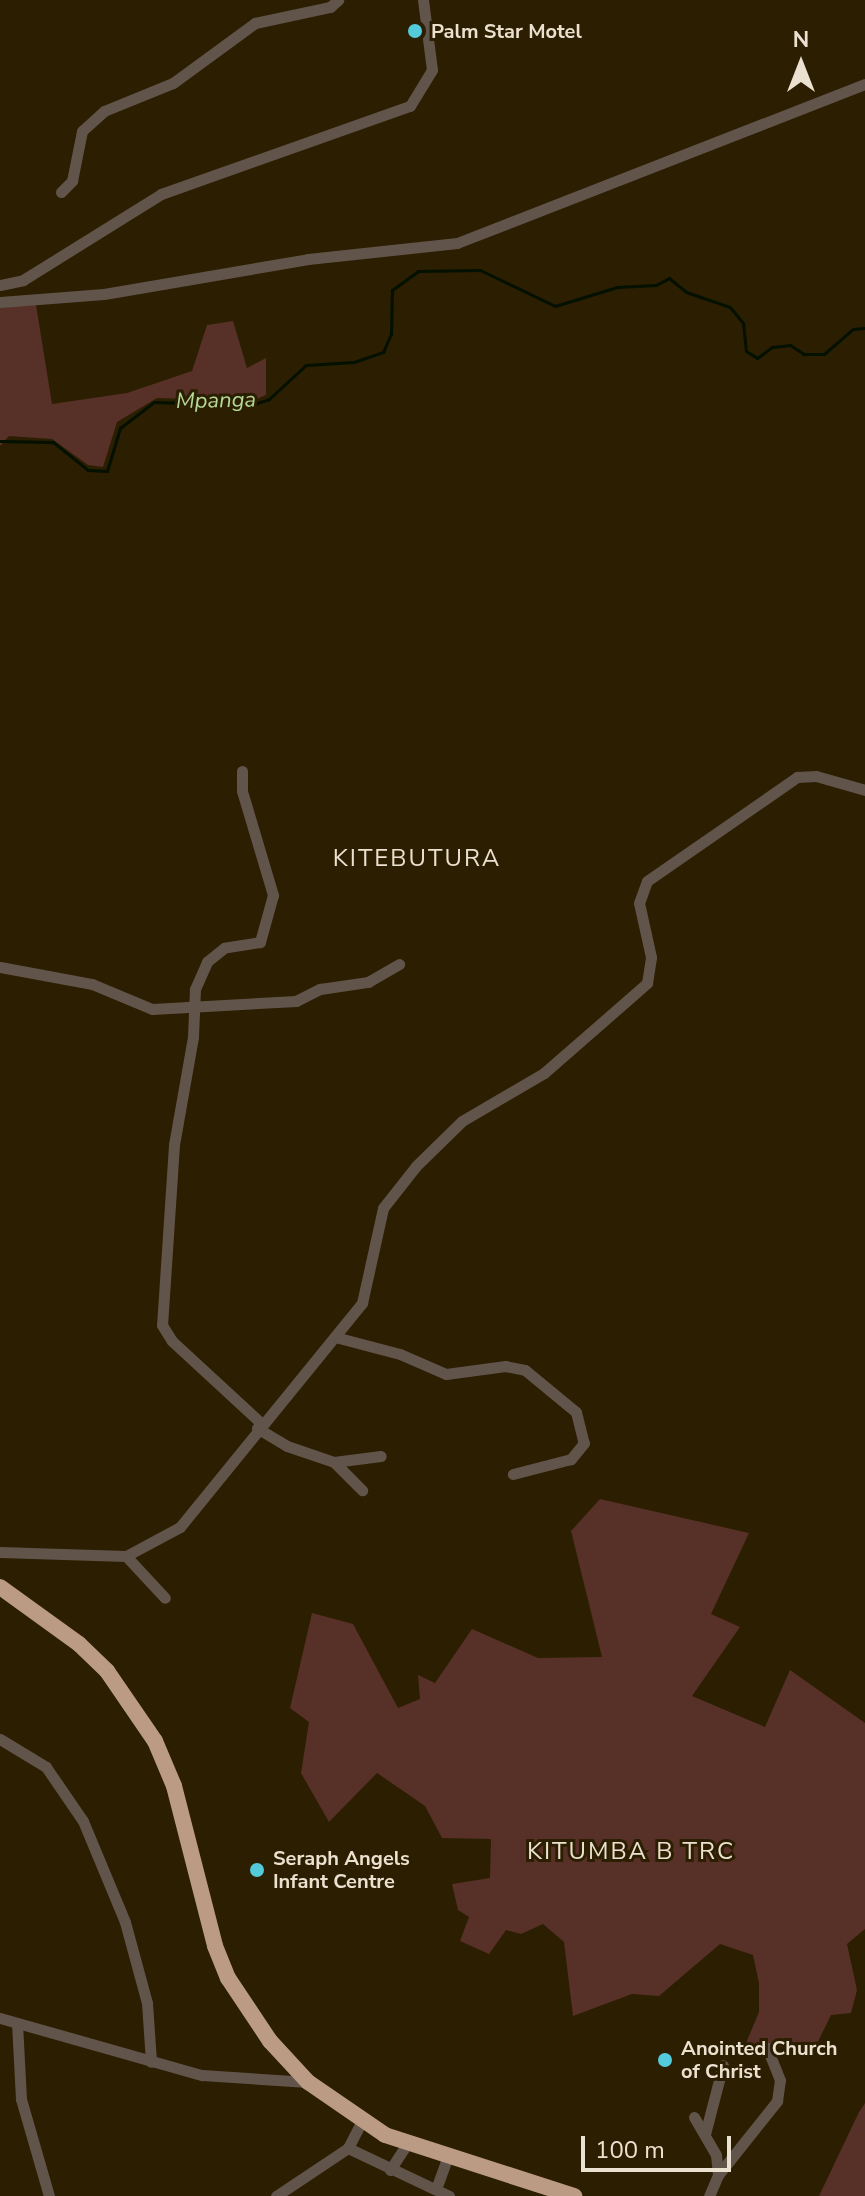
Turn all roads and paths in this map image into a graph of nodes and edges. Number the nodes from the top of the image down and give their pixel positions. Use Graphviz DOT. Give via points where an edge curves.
graph roads {
  1 [pos="338,0"];
  2 [pos="423,0"];
  3 [pos="865,84"];
  4 [pos="61,192"];
  5 [pos="0,285"];
  6 [pos="0,302"];
  7 [pos="242,771"];
  8 [pos="865,790"];
  9 [pos="399,964"];
  10 [pos="0,967"];
  11 [pos="193,1008"];
  12 [pos="335,1337"];
  13 [pos="259,1426"];
  14 [pos="381,1456"];
  15 [pos="334,1462"];
  16 [pos="513,1474"];
  17 [pos="362,1490"];
  18 [pos="0,1552"];
  19 [pos="126,1556"];
  20 [pos="0,1587"];
  21 [pos="165,1598"];
  22 [pos="0,1739"];
  23 [pos="0,2018"];
  24 [pos="17,2023"];
  25 [pos="767,2047"];
  26 [pos="151,2062"];
  27 [pos="723,2065"];
  28 [pos="308,2082"];
  29 [pos="694,2117"];
  30 [pos="361,2122"];
  31 [pos="705,2134"];
  32 [pos="407,2144"];
  33 [pos="348,2148"];
  34 [pos="447,2159"];
  35 [pos="390,2170"];
  36 [pos="718,2175"];
  37 [pos="436,2189"];
  38 [pos="538,2191"];
  39 [pos="49,2196"];
  40 [pos="276,2196"];
  41 [pos="449,2196"];
  42 [pos="574,2196"];
  43 [pos="709,2196"];
  1 -- 4 [label="street" via="330,7 255,23 173,83 104,111 82,131 72,181"];
  2 -- 5 [label="street" via="432,70 410,106 161,194 23,280"];
  3 -- 6 [label="street" via="457,243 308,259 104,294"];
  7 -- 11 [label="street" via="242,791 273,895 260,942 224,948 207,962"];
  8 -- 12 [label="street" via="816,776 797,777 647,881 639,903 651,957 647,983 544,1073 462,1121 416,1166 383,1208 362,1303"];
  9 -- 11 [label="street" via="368,982 320,989 296,1001"];
  10 -- 11 [label="street" via="92,984 152,1009"];
  11 -- 13 [label="street" via="174,1145 162,1325"];
  12 -- 13 [label="street"];
  12 -- 16 [label="street" via="400,1354 446,1374 505,1366 525,1370 576,1412 584,1443 579,1455"];
  13 -- 15 [label="street" via="287,1446"];
  13 -- 19 [label="street" via="194,1514 168,1535"];
  14 -- 15 [label="street"];
  15 -- 17 [label="street"];
  18 -- 19 [label="street"];
  19 -- 21 [label="street"];
  20 -- 28 [label="highway" via="79,1644 129,1699 174,1786 228,1978 270,2041"];
  22 -- 26 [label="street" via="46,1767 83,1821 125,1922 147,2003"];
  23 -- 24 [label="street"];
  24 -- 26 [label="street"];
  24 -- 39 [label="street" via="21,2099"];
  25 -- 36 [label="street" via="780,2080 777,2101"];
  26 -- 28 [label="street" via="225,2079"];
  27 -- 31 [label="street"];
  28 -- 30 [label="highway"];
  29 -- 31 [label="street"];
  30 -- 32 [label="highway"];
  30 -- 33 [label="street"];
  31 -- 36 [label="street" via="716,2155"];
  32 -- 34 [label="highway"];
  32 -- 35 [label="street"];
  33 -- 35 [label="street"];
  33 -- 40 [label="street"];
  34 -- 37 [label="street"];
  34 -- 38 [label="highway"];
  35 -- 37 [label="street"];
  36 -- 43 [label="street"];
  37 -- 41 [label="street"];
  38 -- 42 [label="highway"];
}
